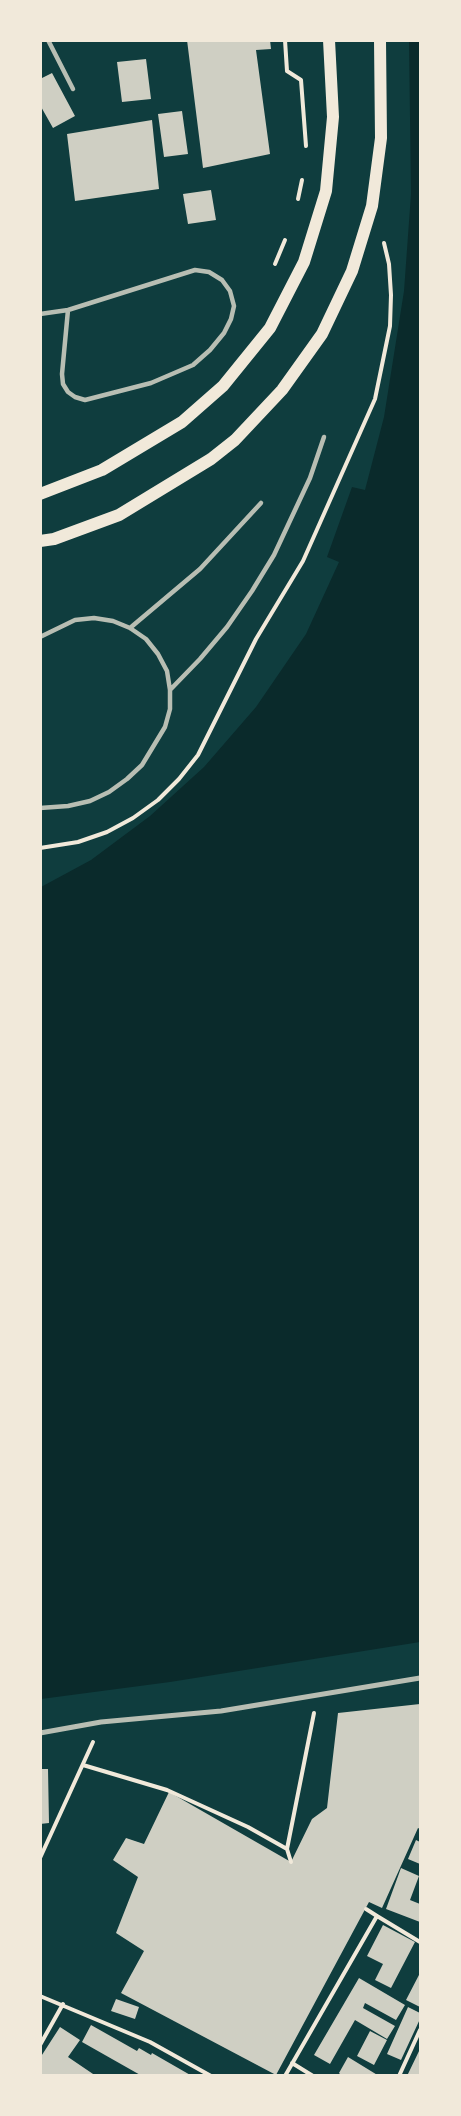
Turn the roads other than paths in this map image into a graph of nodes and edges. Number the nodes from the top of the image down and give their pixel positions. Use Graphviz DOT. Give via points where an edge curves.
graph roads {
  1 [pos="48,40"];
  2 [pos="329,40"];
  3 [pos="380,40"];
  4 [pos="74,89"];
  5 [pos="68,310"];
  6 [pos="40,314"];
  7 [pos="324,437"];
  8 [pos="42,494"];
  9 [pos="261,503"];
  10 [pos="40,541"];
  11 [pos="130,628"];
  12 [pos="40,637"];
  13 [pos="170,690"];
  14 [pos="40,808"];
  15 [pos="420,1678"];
  16 [pos="40,1733"];
  1 -- 4 [label="lane"];
  2 -- 8 [label="main road" via="333,117 326,191 304,262 270,328 223,386 182,422 102,470"];
  3 -- 10 [label="main road" via="381,138 372,206 352,271 322,334 282,390 235,440 211,459 119,515"];
  5 -- 5 [label="lane" via="195,270 222,280 234,306 224,333 193,365 172,375 85,400 68,392 63,384"];
  5 -- 6 [label="lane"];
  7 -- 13 [label="lane" via="310,478 274,555 227,627"];
  9 -- 11 [label="lane" via="200,569"];
  11 -- 12 [label="lane" via="94,618 75,620"];
  11 -- 13 [label="lane" via="158,654 167,671"];
  13 -- 14 [label="lane" via="165,727 142,765 127,779 90,801"];
  15 -- 16 [label="street" via="221,1711 101,1722"];
}
